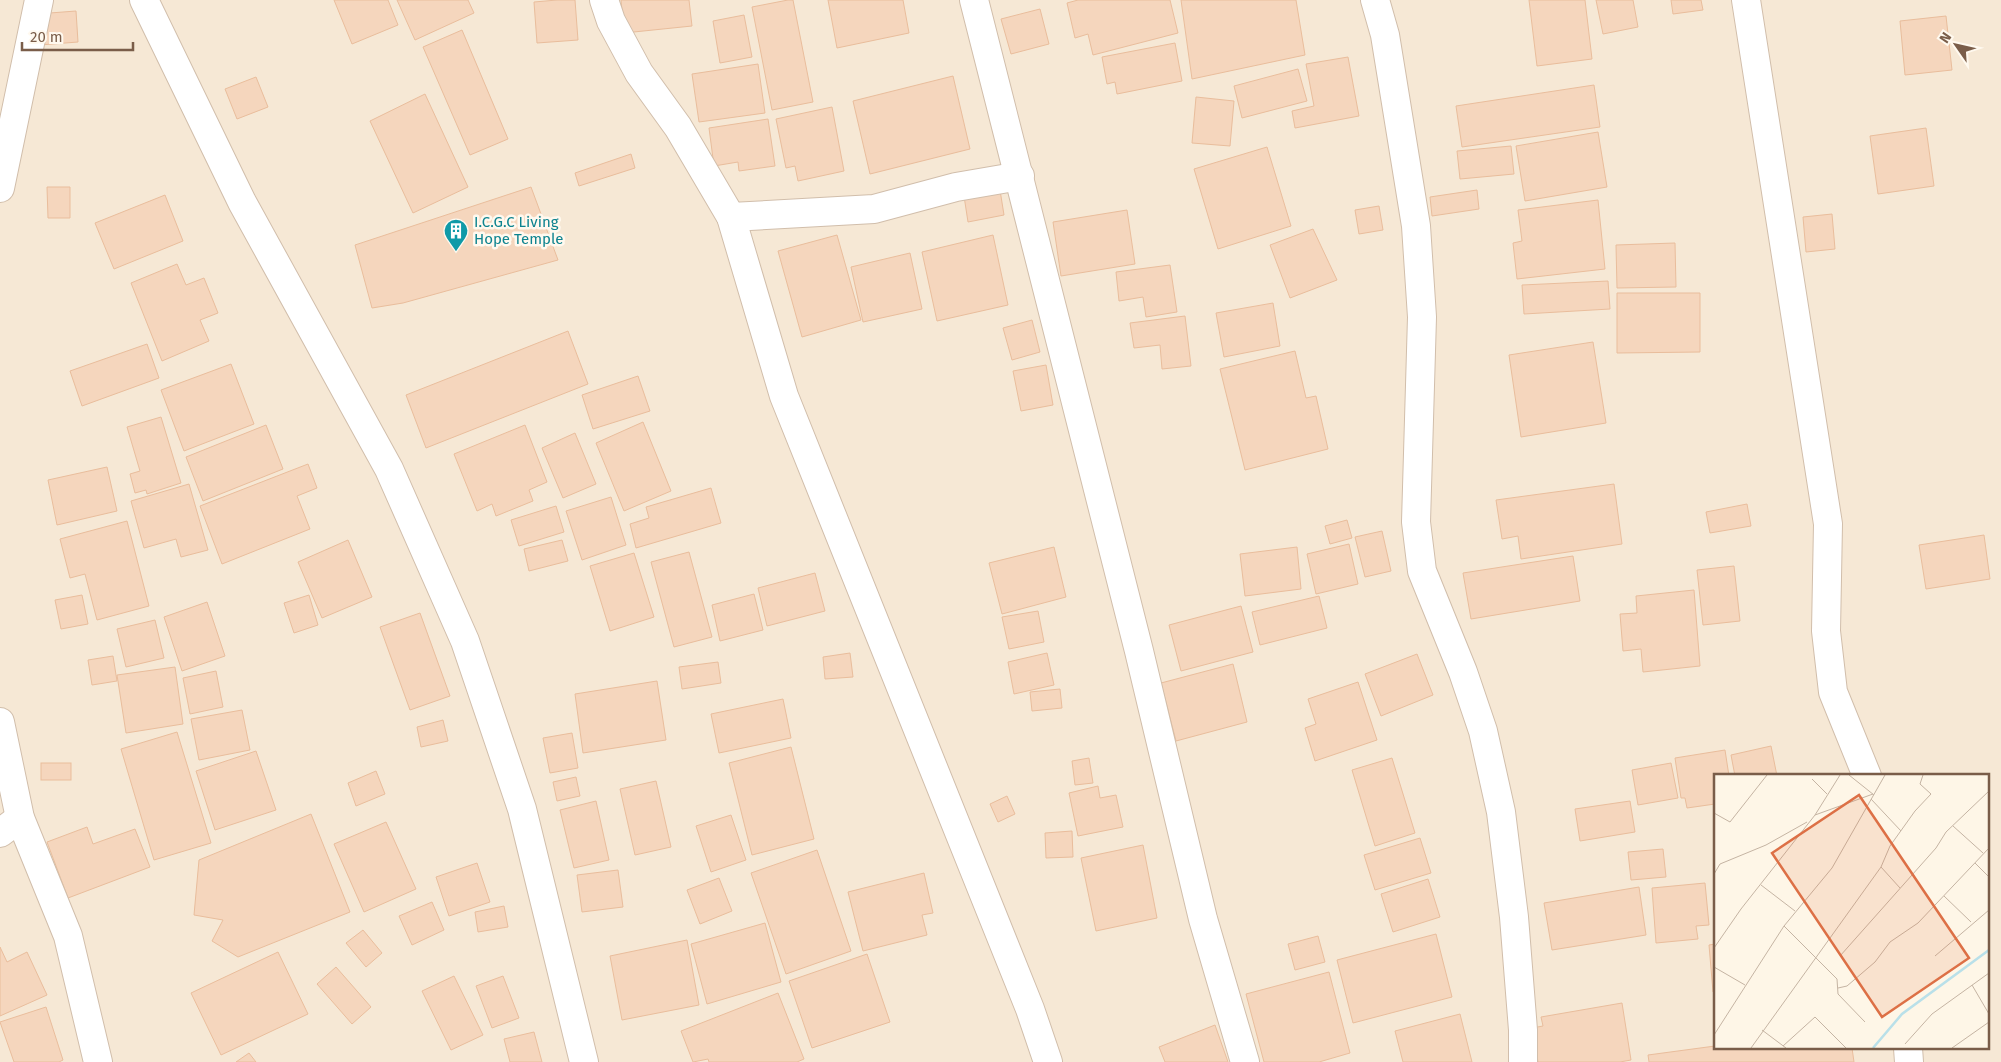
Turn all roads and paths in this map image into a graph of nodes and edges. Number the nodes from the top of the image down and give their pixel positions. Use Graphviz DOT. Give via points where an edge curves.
graph roads {
  1 [pos="39,0"];
  2 [pos="144,0"];
  3 [pos="604,0"];
  4 [pos="974,0"];
  5 [pos="1375,0"];
  6 [pos="1746,0"];
  7 [pos="1020,176"];
  8 [pos="0,188"];
  9 [pos="731,217"];
  10 [pos="0,722"];
  11 [pos="1866,774"];
  12 [pos="10,826"];
  13 [pos="98,1062"];
  14 [pos="584,1062"];
  15 [pos="1048,1062"];
  16 [pos="1245,1062"];
  17 [pos="1524,1062"];
  1 -- 8 [label="street"];
  2 -- 14 [label="street" via="242,202 389,469 466,641 522,809"];
  3 -- 9 [label="street" via="611,22 639,73 678,127"];
  4 -- 7 [label="street"];
  5 -- 17 [label="street" via="1384,35 1416,226 1422,318 1416,522 1422,571 1483,731 1501,812 1514,918"];
  6 -- 11 [label="street" via="1828,524 1826,632 1833,692"];
  7 -- 9 [label="street" via="956,187 874,210"];
  7 -- 16 [label="street" via="1203,920"];
  9 -- 15 [label="street" via="784,396 1030,1009"];
  10 -- 12 [label="street"];
  12 -- 13 [label="street" via="68,936"];
}
